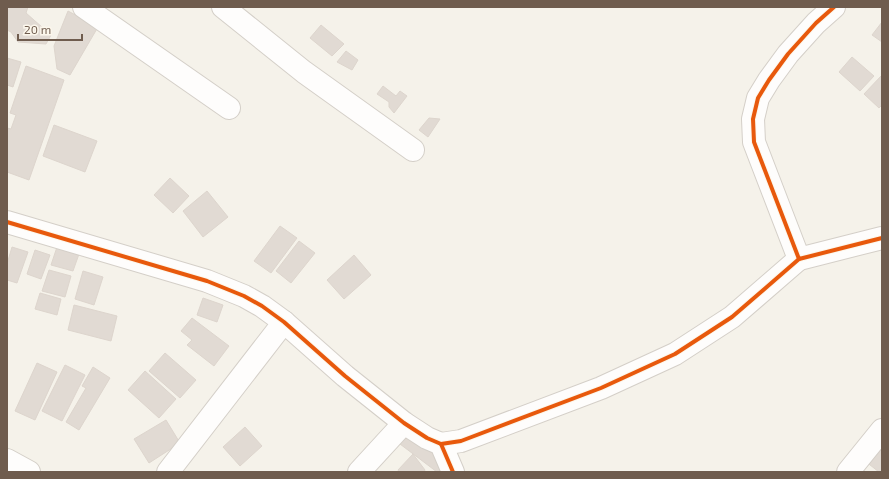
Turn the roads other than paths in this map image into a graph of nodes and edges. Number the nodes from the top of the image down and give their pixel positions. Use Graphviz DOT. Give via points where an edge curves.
graph roads {
  1 [pos="84,7"];
  2 [pos="223,7"];
  3 [pos="834,7"];
  4 [pos="228,108"];
  5 [pos="413,150"];
  6 [pos="7,222"];
  7 [pos="882,238"];
  8 [pos="800,259"];
  9 [pos="284,322"];
  10 [pos="404,423"];
  11 [pos="882,430"];
  12 [pos="441,444"];
  13 [pos="7,460"];
  14 [pos="29,472"];
  15 [pos="168,472"];
  16 [pos="359,472"];
  17 [pos="453,472"];
  18 [pos="848,472"];
  1 -- 4 [label="street"];
  2 -- 5 [label="street" via="304,72"];
  3 -- 8 [label="street" via="788,54 769,80 758,98 753,119 754,142"];
  6 -- 9 [label="street" via="207,281 244,296"];
  7 -- 8 [label="street"];
  8 -- 12 [label="street" via="732,318 675,354 601,388 461,441"];
  9 -- 10 [label="street" via="345,376"];
  9 -- 15 [label="street"];
  10 -- 12 [label="street"];
  10 -- 16 [label="street"];
  11 -- 18 [label="street"];
  12 -- 17 [label="street"];
  13 -- 14 [label="street"];
}
